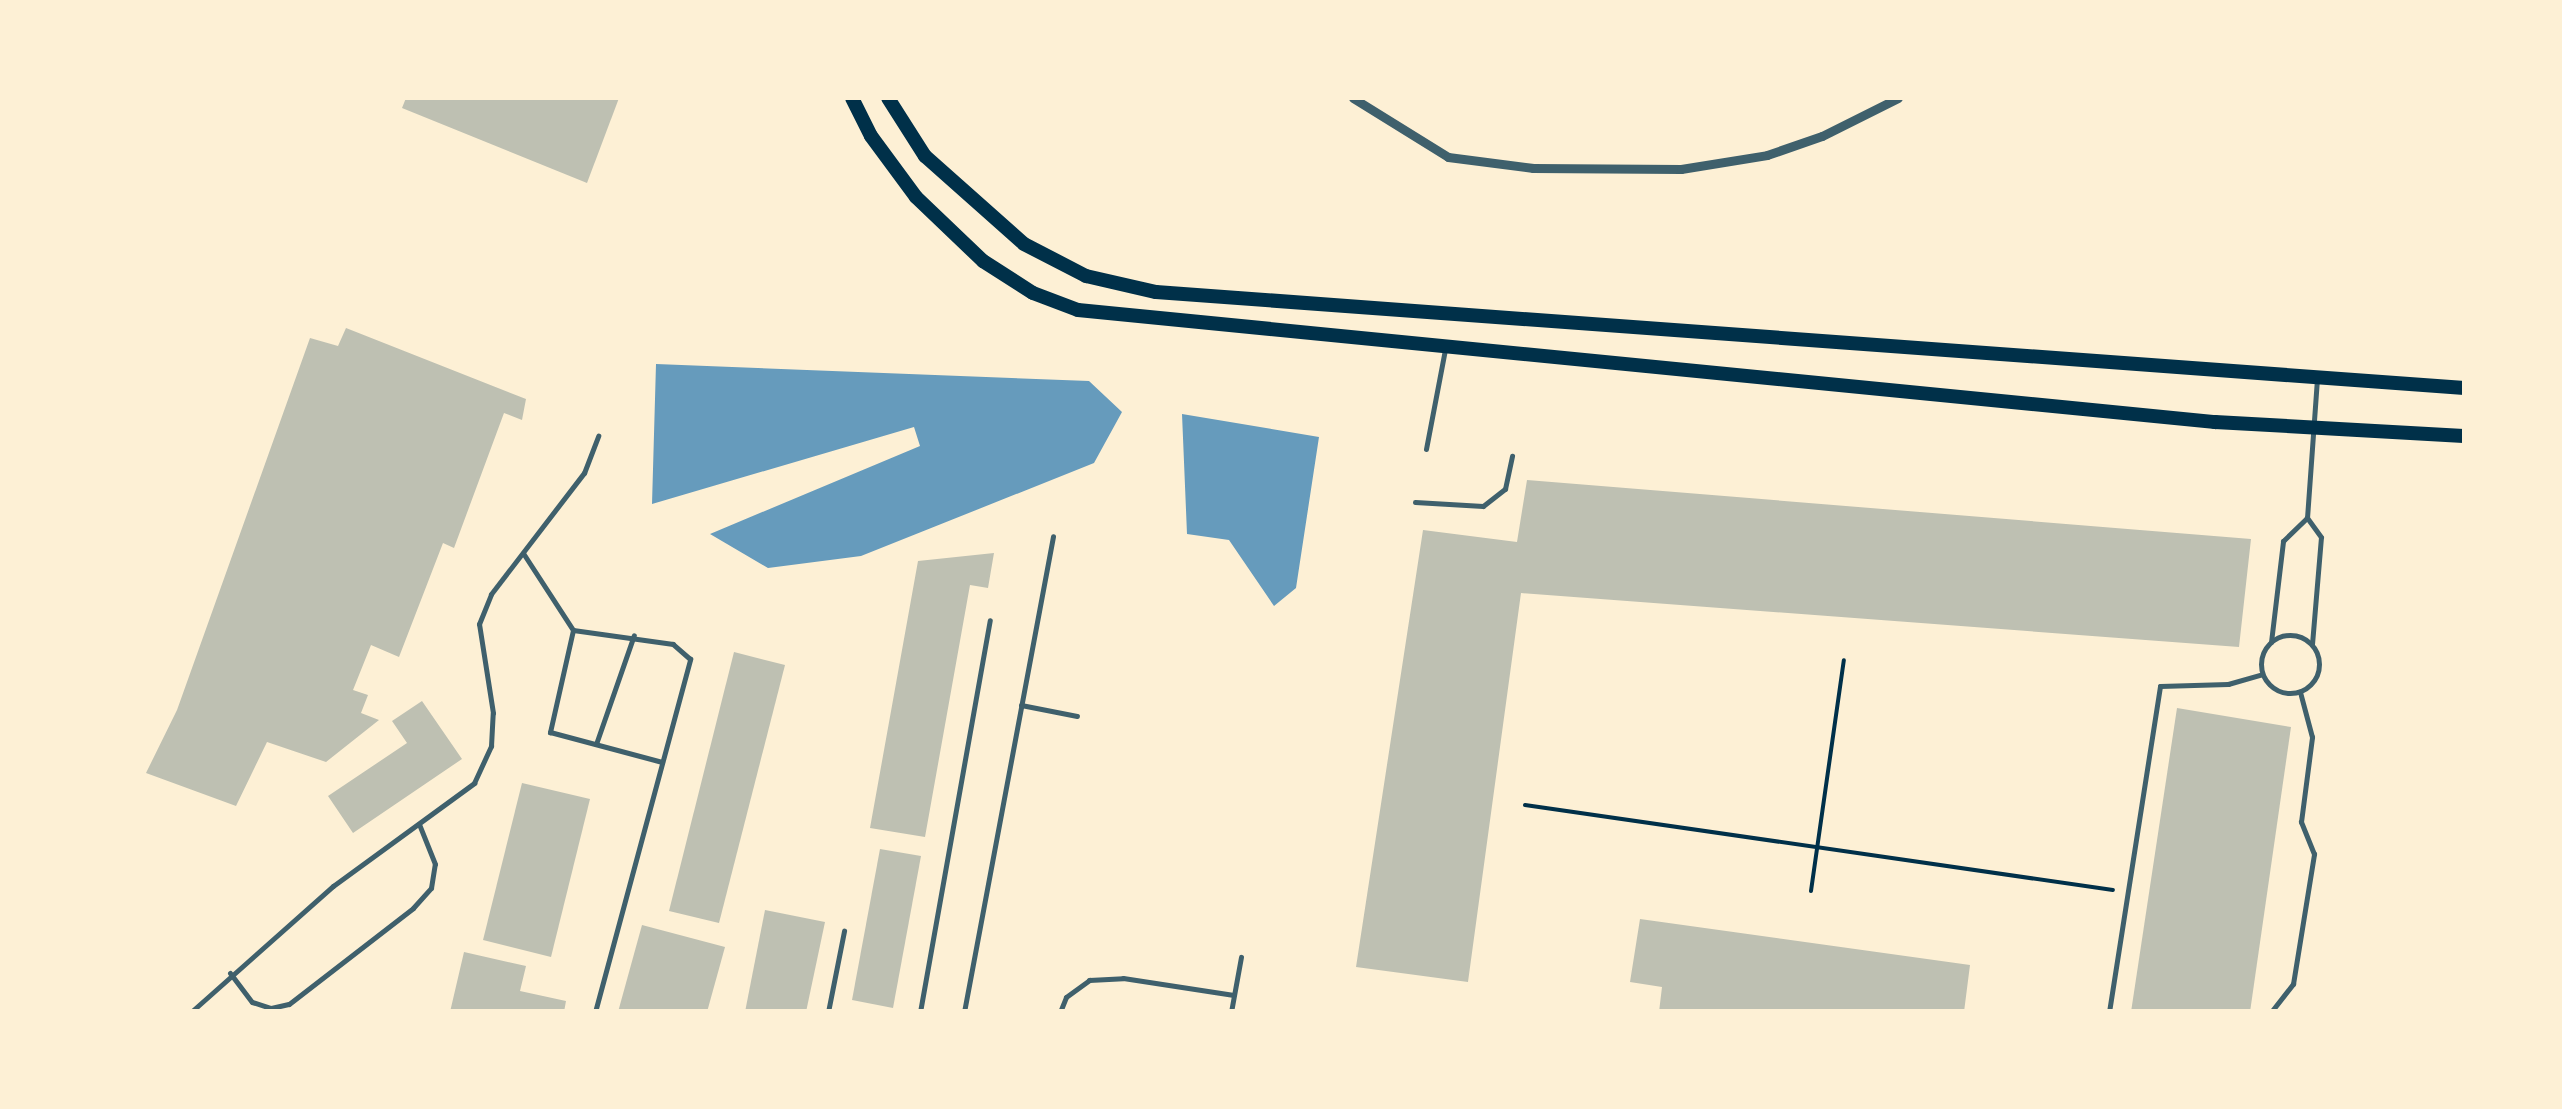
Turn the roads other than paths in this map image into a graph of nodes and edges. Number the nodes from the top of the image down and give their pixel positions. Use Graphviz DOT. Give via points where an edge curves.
graph roads {
  1 [pos="852,98"];
  2 [pos="888,98"];
  3 [pos="1353,98"];
  4 [pos="1898,98"];
  5 [pos="1446,345"];
  6 [pos="2317,380"];
  7 [pos="2464,388"];
  8 [pos="2314,429"];
  9 [pos="598,436"];
  10 [pos="2464,436"];
  11 [pos="1426,449"];
  12 [pos="1512,456"];
  13 [pos="1415,502"];
  14 [pos="2307,518"];
  15 [pos="1053,536"];
  16 [pos="523,552"];
  17 [pos="990,620"];
  18 [pos="573,630"];
  19 [pos="634,635"];
  20 [pos="2270,642"];
  21 [pos="2312,644"];
  22 [pos="2262,674"];
  23 [pos="2300,692"];
  24 [pos="1022,706"];
  25 [pos="1077,716"];
  26 [pos="596,744"];
  27 [pos="662,762"];
  28 [pos="419,824"];
  29 [pos="844,931"];
  30 [pos="1241,957"];
  31 [pos="229,972"];
  32 [pos="1234,995"];
  33 [pos="191,1012"];
  34 [pos="594,1012"];
  35 [pos="828,1012"];
  36 [pos="920,1012"];
  37 [pos="964,1012"];
  38 [pos="1060,1012"];
  39 [pos="1232,1012"];
  40 [pos="2109,1012"];
  41 [pos="2272,1012"];
  1 -- 5 [label="main road" via="916,197 984,261 1033,294 1130,318"];
  2 -- 6 [label="main road" via="925,156 1024,244 1086,276 1156,292"];
  3 -- 4 [label="street" via="1448,157 1533,168 1681,170 1767,155"];
  5 -- 8 [label="main road"];
  5 -- 11 [label="lane"];
  6 -- 7 [label="main road"];
  6 -- 8 [label="lane"];
  8 -- 10 [label="main road"];
  8 -- 14 [label="lane"];
  9 -- 16 [label="lane" via="584,473"];
  12 -- 13 [label="lane" via="1505,490 1483,506"];
  14 -- 20 [label="lane" via="2282,541"];
  14 -- 21 [label="lane" via="2321,538"];
  15 -- 24 [label="lane"];
  16 -- 18 [label="lane"];
  16 -- 28 [label="lane" via="491,594 479,624 494,713 492,746 474,783"];
  17 -- 36 [label="lane"];
  18 -- 19 [label="lane"];
  18 -- 26 [label="lane" via="550,732"];
  19 -- 26 [label="lane"];
  19 -- 27 [label="lane" via="673,644 690,659"];
  20 -- 21 [label="lane" via="2292,634"];
  20 -- 22 [label="lane"];
  21 -- 23 [label="lane" via="2320,666"];
  22 -- 23 [label="lane" via="2277,690"];
  22 -- 40 [label="lane" via="2228,684 2160,686"];
  23 -- 41 [label="lane" via="2312,737 2301,822 2314,854 2292,984"];
  24 -- 25 [label="lane"];
  24 -- 37 [label="lane"];
  26 -- 27 [label="lane"];
  27 -- 34 [label="lane"];
  28 -- 31 [label="lane"];
  28 -- 31 [label="lane" via="435,864 432,888 413,908 289,1004 252,1002"];
  29 -- 35 [label="lane"];
  30 -- 32 [label="lane"];
  31 -- 33 [label="lane"];
  32 -- 38 [label="lane" via="1123,978 1089,980 1066,996"];
  32 -- 39 [label="lane"];
}
